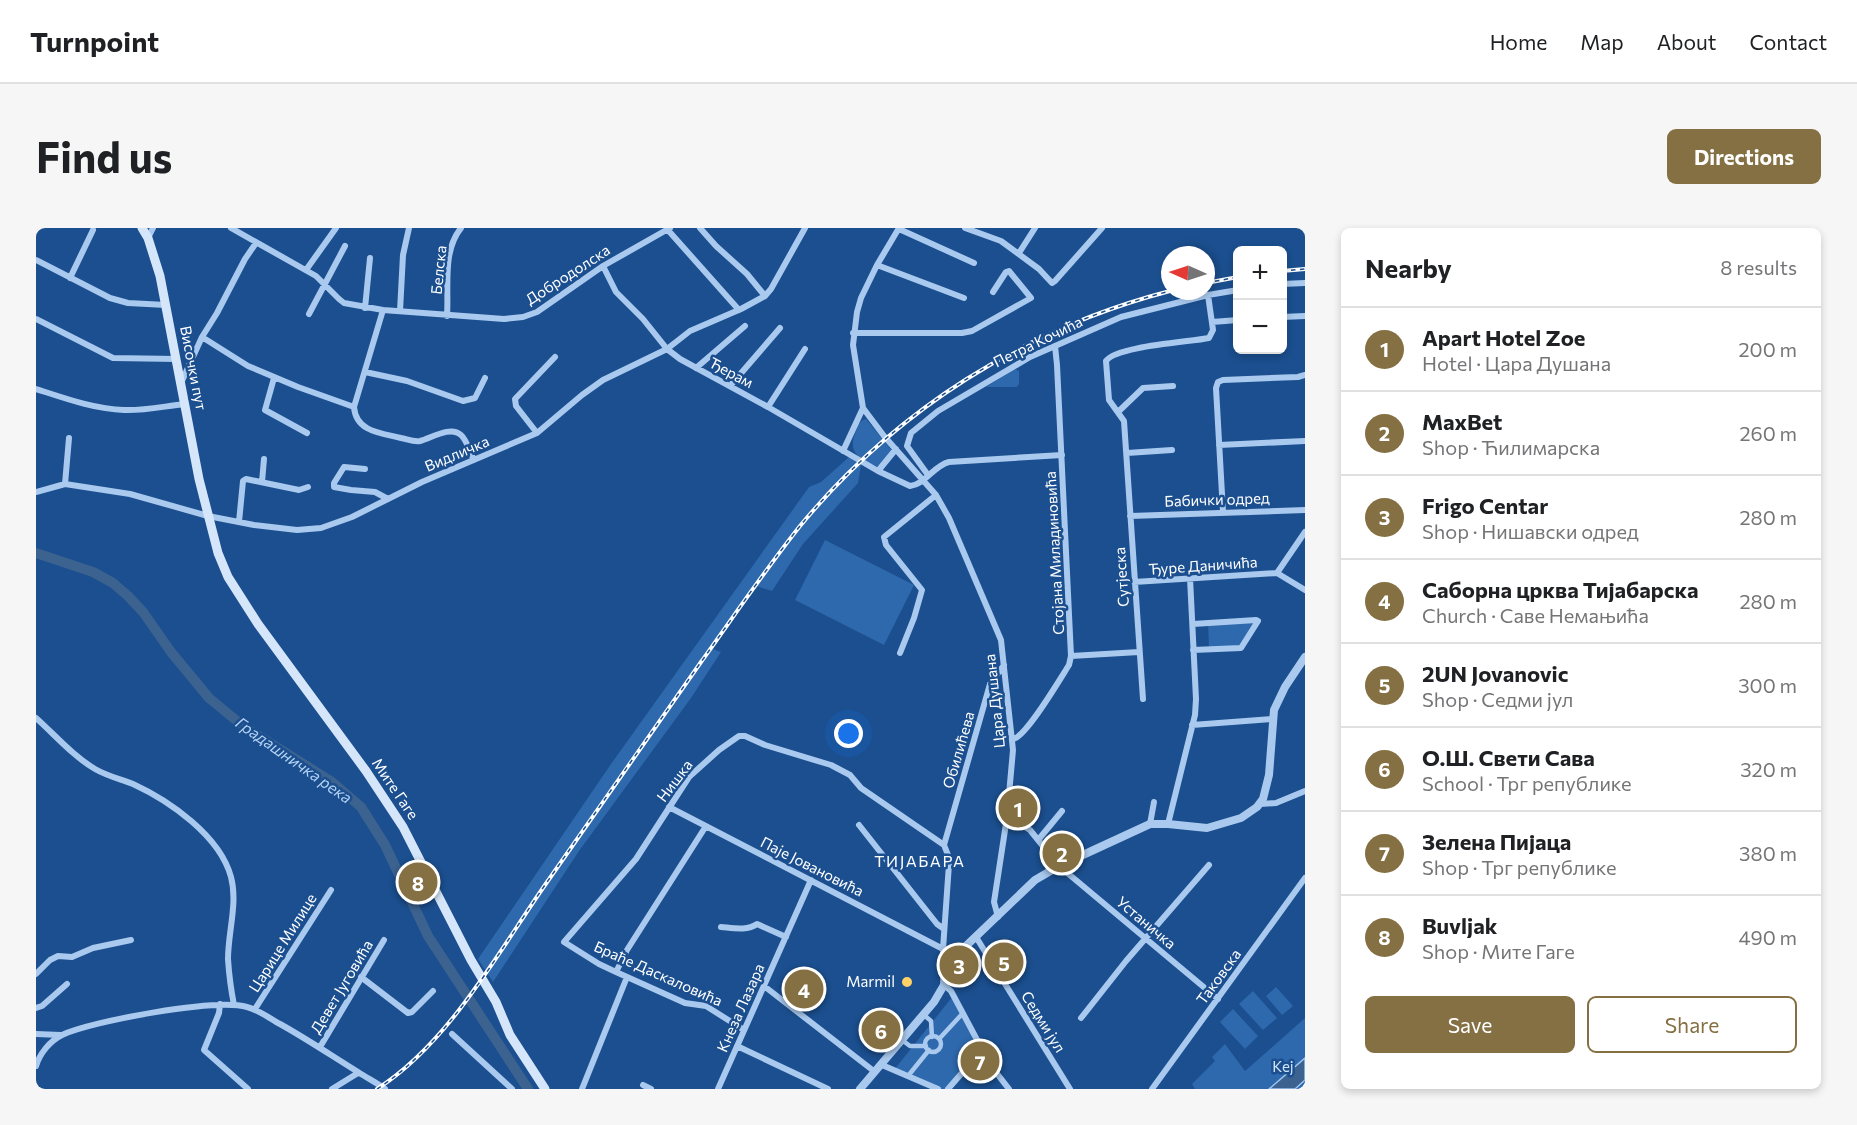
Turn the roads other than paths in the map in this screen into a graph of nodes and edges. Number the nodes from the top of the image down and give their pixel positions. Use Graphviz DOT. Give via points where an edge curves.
graph roads {
  1 [pos="142,228"];
  2 [pos="153,228"];
  3 [pos="231,228"];
  4 [pos="248,228"];
  5 [pos="336,228"];
  6 [pos="409,228"];
  7 [pos="462,228"];
  8 [pos="700,228"];
  9 [pos="805,228"];
  10 [pos="966,228"];
  11 [pos="1035,228"];
  12 [pos="1102,228"];
  13 [pos="668,229"];
  14 [pos="899,229"];
  15 [pos="93,230"];
  16 [pos="977,230"];
  17 [pos="245,236"];
  18 [pos="148,238"];
  19 [pos="256,243"];
  20 [pos="345,246"];
  21 [pos="1019,253"];
  22 [pos="370,258"];
  23 [pos="36,260"];
  24 [pos="974,263"];
  25 [pos="877,265"];
  26 [pos="603,266"];
  27 [pos="306,270"];
  28 [pos="70,278"];
  29 [pos="1305,283"];
  30 [pos="1287,284"];
  31 [pos="325,285"];
  32 [pos="1233,291"];
  33 [pos="993,292"];
  34 [pos="1215,294"];
  35 [pos="765,296"];
  36 [pos="964,298"];
  37 [pos="1188,300"];
  38 [pos="1209,300"];
  39 [pos="167,305"];
  40 [pos="365,308"];
  41 [pos="384,310"];
  42 [pos="739,310"];
  43 [pos="400,312"];
  44 [pos="309,314"];
  45 [pos="447,316"];
  46 [pos="1305,316"];
  47 [pos="1287,317"];
  48 [pos="36,319"];
  49 [pos="1233,320"];
  50 [pos="1212,322"];
  51 [pos="745,326"];
  52 [pos="780,328"];
  53 [pos="853,333"];
  54 [pos="202,337"];
  55 [pos="1055,346"];
  56 [pos="668,349"];
  57 [pos="805,349"];
  58 [pos="555,357"];
  59 [pos="176,359"];
  60 [pos="696,368"];
  61 [pos="365,372"];
  62 [pos="1305,375"];
  63 [pos="274,378"];
  64 [pos="485,378"];
  65 [pos="181,383"];
  66 [pos="730,386"];
  67 [pos="1173,386"];
  68 [pos="36,389"];
  69 [pos="185,404"];
  70 [pos="354,407"];
  71 [pos="768,407"];
  72 [pos="863,408"];
  73 [pos="1118,412"];
  74 [pos="537,432"];
  75 [pos="307,433"];
  76 [pos="69,438"];
  77 [pos="1305,441"];
  78 [pos="1219,445"];
  79 [pos="896,449"];
  80 [pos="1172,450"];
  81 [pos="843,451"];
  82 [pos="1127,453"];
  83 [pos="1062,455"];
  84 [pos="264,459"];
  85 [pos="474,460"];
  86 [pos="365,469"];
  87 [pos="878,471"];
  88 [pos="926,478"];
  89 [pos="262,482"];
  90 [pos="65,484"];
  91 [pos="308,487"];
  92 [pos="36,492"];
  93 [pos="936,495"];
  94 [pos="388,499"];
  95 [pos="1305,510"];
  96 [pos="1223,512"];
  97 [pos="208,516"];
  98 [pos="1130,516"];
  99 [pos="239,522"];
  100 [pos="1305,532"];
  101 [pos="1277,573"];
  102 [pos="1190,578"];
  103 [pos="1134,582"];
  104 [pos="1305,590"];
  105 [pos="1192,624"];
  106 [pos="1193,650"];
  107 [pos="1139,652"];
  108 [pos="900,653"];
  109 [pos="1071,657"];
  110 [pos="1305,657"];
  111 [pos="1004,665"];
  112 [pos="1143,699"];
  113 [pos="36,718"];
  114 [pos="1273,719"];
  115 [pos="1192,725"];
  116 [pos="1013,740"];
  117 [pos="1305,791"];
  118 [pos="1154,802"];
  119 [pos="1260,804"];
  120 [pos="669,807"];
  121 [pos="1062,811"];
  122 [pos="1007,817"];
  123 [pos="1150,824"];
  124 [pos="1168,824"];
  125 [pos="859,825"];
  126 [pos="706,826"];
  127 [pos="1039,839"];
  128 [pos="944,844"];
  129 [pos="1209,865"];
  130 [pos="1059,866"];
  131 [pos="1305,878"];
  132 [pos="811,880"];
  133 [pos="331,890"];
  134 [pos="998,917"];
  135 [pos="721,927"];
  136 [pos="944,929"];
  137 [pos="786,937"];
  138 [pos="976,937"];
  139 [pos="1146,938"];
  140 [pos="564,939"];
  141 [pos="131,940"];
  142 [pos="384,940"];
  143 [pos="943,949"];
  144 [pos="945,966"];
  145 [pos="616,972"];
  146 [pos="36,974"];
  147 [pos="361,977"];
  148 [pos="627,977"];
  149 [pos="67,984"];
  150 [pos="944,985"];
  151 [pos="764,986"];
  152 [pos="433,991"];
  153 [pos="1218,999"];
  154 [pos="220,1004"];
  155 [pos="234,1005"];
  156 [pos="36,1008"];
  157 [pos="255,1009"];
  158 [pos="963,1013"];
  159 [pos="924,1015"];
  160 [pos="1082,1018"];
  161 [pos="744,1030"];
  162 [pos="36,1034"];
  163 [pos="452,1034"];
  164 [pos="62,1035"];
  165 [pos="932,1037"];
  166 [pos="939,1039"];
  167 [pos="902,1040"];
  168 [pos="737,1046"];
  169 [pos="320,1047"];
  170 [pos="927,1048"];
  171 [pos="982,1050"];
  172 [pos="882,1065"];
  173 [pos="36,1066"];
  174 [pos="358,1072"];
  175 [pos="875,1072"];
  176 [pos="908,1076"];
  177 [pos="643,1085"];
  178 [pos="248,1089"];
  179 [pos="332,1089"];
  180 [pos="385,1089"];
  181 [pos="512,1089"];
  182 [pos="545,1089"];
  183 [pos="582,1089"];
  184 [pos="651,1089"];
  185 [pos="718,1089"];
  186 [pos="828,1089"];
  187 [pos="860,1089"];
  188 [pos="938,1089"];
  189 [pos="948,1089"];
  190 [pos="1009,1089"];
  191 [pos="1070,1089"];
  192 [pos="1152,1089"];
  1 -- 18 [label="main road, Височки пут"];
  2 -- 18 [label="street"];
  3 -- 17 [label="street, Добродолска"];
  4 -- 17 [label="street"];
  5 -- 27 [label="street"];
  6 -- 43 [label="street" via="403,255"];
  7 -- 45 [label="street, Белска" via="449,260"];
  8 -- 35 [label="street"];
  9 -- 35 [label="street"];
  10 -- 16 [label="street"];
  11 -- 21 [label="street"];
  12 -- 21 [label="street" via="1054,282 1048,281"];
  13 -- 26 [label="street, Добродолска"];
  13 -- 42 [label="street"];
  14 -- 24 [label="street"];
  14 -- 25 [label="street"];
  15 -- 28 [label="street"];
  16 -- 21 [label="street"];
  17 -- 19 [label="street, Добродолска"];
  18 -- 39 [label="main road, Височки пут"];
  19 -- 27 [label="street, Добродолска"];
  19 -- 54 [label="street"];
  20 -- 31 [label="street"];
  22 -- 40 [label="street"];
  23 -- 28 [label="street"];
  25 -- 36 [label="street"];
  25 -- 53 [label="street" via="861,298"];
  26 -- 45 [label="street, Добродолска" via="537,312 523,317"];
  26 -- 56 [label="street, Ђерам" via="616,292"];
  27 -- 31 [label="street, Добродолска"];
  28 -- 39 [label="street" via="114,300"];
  29 -- 30 [label="street"];
  31 -- 40 [label="street, Добродолска" via="339,299"];
  31 -- 44 [label="street"];
  32 -- 34 [label="street, Петра Кочића"];
  33 -- 53 [label="street" via="1009,271 1031,298 962,333"];
  35 -- 42 [label="street, Видличка"];
  37 -- 55 [label="street, Петра Кочића" via="1121,317"];
  38 -- 50 [label="street"];
  39 -- 59 [label="main road, Височки пут"];
  40 -- 41 [label="street, Добродолска"];
  41 -- 43 [label="street, Добродолска"];
  41 -- 61 [label="street"];
  42 -- 56 [label="street, Видличка" via="695,328"];
  43 -- 45 [label="street, Добродолска"];
  46 -- 47 [label="street"];
  48 -- 59 [label="street" via="113,358"];
  49 -- 50 [label="street"];
  50 -- 73 [label="street, Сутјеска" via="1208,339 1108,357 1109,400"];
  51 -- 60 [label="street"];
  52 -- 66 [label="street"];
  53 -- 72 [label="street"];
  54 -- 63 [label="street"];
  54 -- 65 [label="street"];
  55 -- 83 [label="street, Стојана Миладиновића"];
  55 -- 88 [label="street, Петра Кочића" via="989,380 938,411 911,433 907,446"];
  56 -- 60 [label="street, Ђерам"];
  56 -- 74 [label="street, Видличка" via="603,380"];
  57 -- 71 [label="street"];
  58 -- 74 [label="street" via="515,399 516,406"];
  59 -- 65 [label="main road, Височки пут"];
  60 -- 66 [label="street, Ђерам"];
  61 -- 64 [label="street" via="407,381 463,401 475,398"];
  61 -- 70 [label="street"];
  62 -- 78 [label="street" via="1218,382"];
  63 -- 70 [label="street"];
  63 -- 75 [label="street" via="264,410"];
  65 -- 69 [label="main road, Височки пут"];
  66 -- 71 [label="street, Ђерам"];
  67 -- 73 [label="street" via="1143,388"];
  68 -- 69 [label="street" via="118,410"];
  69 -- 97 [label="main road, Височки пут"];
  70 -- 85 [label="street" via="360,423 386,435 416,441 456,432"];
  71 -- 81 [label="street, Ђерам"];
  72 -- 79 [label="street"];
  72 -- 81 [label="street"];
  73 -- 82 [label="street, Сутјеска" via="1124,422"];
  74 -- 85 [label="street, Видличка"];
  76 -- 90 [label="street"];
  77 -- 78 [label="street"];
  78 -- 96 [label="street"];
  79 -- 87 [label="street"];
  79 -- 88 [label="street"];
  80 -- 82 [label="street"];
  81 -- 87 [label="street, Ђерам"];
  82 -- 98 [label="street, Сутјеска"];
  83 -- 88 [label="street" via="949,462 937,466"];
  83 -- 109 [label="street, Стојана Миладиновића"];
  84 -- 89 [label="street"];
  85 -- 94 [label="street, Видличка"];
  86 -- 94 [label="street" via="344,467 334,487 375,492"];
  87 -- 88 [label="street" via="910,486"];
  88 -- 93 [label="street, Цара Душана"];
  89 -- 91 [label="street" via="299,490"];
  89 -- 99 [label="street" via="244,480"];
  90 -- 92 [label="street"];
  90 -- 97 [label="street, Видличка" via="130,494"];
  93 -- 108 [label="street" via="884,537 886,545 922,590"];
  93 -- 111 [label="street, Цара Душана" via="1001,640"];
  94 -- 99 [label="street, Видличка" via="352,518 312,530"];
  95 -- 96 [label="street, Бабички одред"];
  96 -- 98 [label="street, Бабички одред"];
  97 -- 99 [label="street, Видличка"];
  97 -- 182 [label="main road, Мите Гаге" via="218,553 237,593 403,827 510,1035"];
  98 -- 103 [label="street, Сутјеска"];
  100 -- 101 [label="street"];
  101 -- 102 [label="street, Ђуре Даничића"];
  101 -- 104 [label="street, Ђуре Даничића"];
  102 -- 103 [label="street, Ђуре Даничића"];
  102 -- 105 [label="street"];
  103 -- 107 [label="street, Сутјеска"];
  105 -- 106 [label="street"];
  105 -- 106 [label="street" via="1258,621 1241,648"];
  106 -- 115 [label="street" via="1196,699"];
  107 -- 109 [label="street"];
  107 -- 112 [label="street, Сутјеска"];
  109 -- 116 [label="street, Стојана Миладиновића" via="1041,708 1020,737"];
  110 -- 114 [label="street" via="1281,694"];
  111 -- 116 [label="street, Цара Душана"];
  111 -- 128 [label="street, Обилићева" via="990,684"];
  113 -- 155 [label="street" via="93,768 160,798 214,844 231,876 234,892 228,958"];
  114 -- 115 [label="street"];
  114 -- 119 [label="street" via="1269,776"];
  115 -- 124 [label="street"];
  116 -- 122 [label="street, Цара Душана"];
  117 -- 119 [label="street" via="1276,803"];
  118 -- 123 [label="street"];
  119 -- 124 [label="street" via="1241,818 1219,826"];
  120 -- 126 [label="street, Паје Јовановића"];
  120 -- 128 [label="street, Нишка" via="695,771 742,735 850,775 861,788"];
  120 -- 140 [label="street, Нишка" via="636,859"];
  121 -- 127 [label="street"];
  122 -- 127 [label="street, Устаничка"];
  122 -- 134 [label="street, Цара Душана" via="994,902"];
  123 -- 124 [label="street"];
  123 -- 130 [label="street"];
  125 -- 136 [label="street"];
  126 -- 132 [label="street, Паје Јовановића"];
  126 -- 145 [label="street"];
  127 -- 130 [label="street, Устаничка"];
  128 -- 136 [label="street, Обилићева" via="949,864"];
  129 -- 139 [label="street"];
  130 -- 134 [label="street" via="1035,880"];
  130 -- 139 [label="street, Устаничка"];
  131 -- 153 [label="street, Таковска"];
  132 -- 137 [label="street, Кнеза Лазара"];
  132 -- 143 [label="street, Паје Јовановића"];
  133 -- 157 [label="street, Царице Милице"];
  134 -- 138 [label="street"];
  135 -- 137 [label="street" via="751,928 757,924"];
  136 -- 143 [label="street, Обилићева"];
  137 -- 151 [label="street, Кнеза Лазара"];
  138 -- 144 [label="street"];
  138 -- 191 [label="street, Седми јул"];
  139 -- 153 [label="street, Устаничка"];
  139 -- 160 [label="street"];
  140 -- 145 [label="street, Браће Даскаловића" via="566,944"];
  141 -- 146 [label="street" via="72,957 58,956"];
  142 -- 147 [label="street, Девет Југовића"];
  143 -- 144 [label="street, Обилићева"];
  144 -- 150 [label="street"];
  145 -- 148 [label="street, Браће Даскаловића"];
  147 -- 152 [label="street" via="408,1012"];
  147 -- 169 [label="street, Девет Југовића"];
  148 -- 161 [label="street, Браће Даскаловића" via="686,1003 706,1006"];
  148 -- 183 [label="street"];
  149 -- 156 [label="street"];
  150 -- 158 [label="street"];
  150 -- 159 [label="street"];
  151 -- 161 [label="street, Кнеза Лазара"];
  151 -- 175 [label="street"];
  153 -- 192 [label="street, Таковска"];
  154 -- 155 [label="street"];
  154 -- 164 [label="street" via="159,1012"];
  154 -- 178 [label="street" via="204,1050"];
  155 -- 157 [label="street"];
  157 -- 169 [label="street"];
  158 -- 166 [label="street"];
  158 -- 171 [label="street"];
  159 -- 165 [label="street" via="931,1021"];
  159 -- 167 [label="street"];
  161 -- 168 [label="street, Кнеза Лазара"];
  162 -- 164 [label="street"];
  163 -- 181 [label="street"];
  164 -- 173 [label="street" via="46,1048"];
  165 -- 166 [label="street"];
  165 -- 170 [label="street"];
  166 -- 170 [label="street" via="940,1049 935,1052"];
  167 -- 170 [label="street" via="910,1046"];
  167 -- 172 [label="street"];
  168 -- 185 [label="street, Кнеза Лазара"];
  168 -- 186 [label="street"];
  169 -- 174 [label="street"];
  170 -- 176 [label="street"];
  171 -- 189 [label="street"];
  171 -- 190 [label="street"];
  172 -- 175 [label="street"];
  172 -- 176 [label="street"];
  174 -- 179 [label="street"];
  174 -- 180 [label="street"];
  175 -- 187 [label="street"];
  176 -- 188 [label="street"];
  177 -- 184 [label="street"];
}
